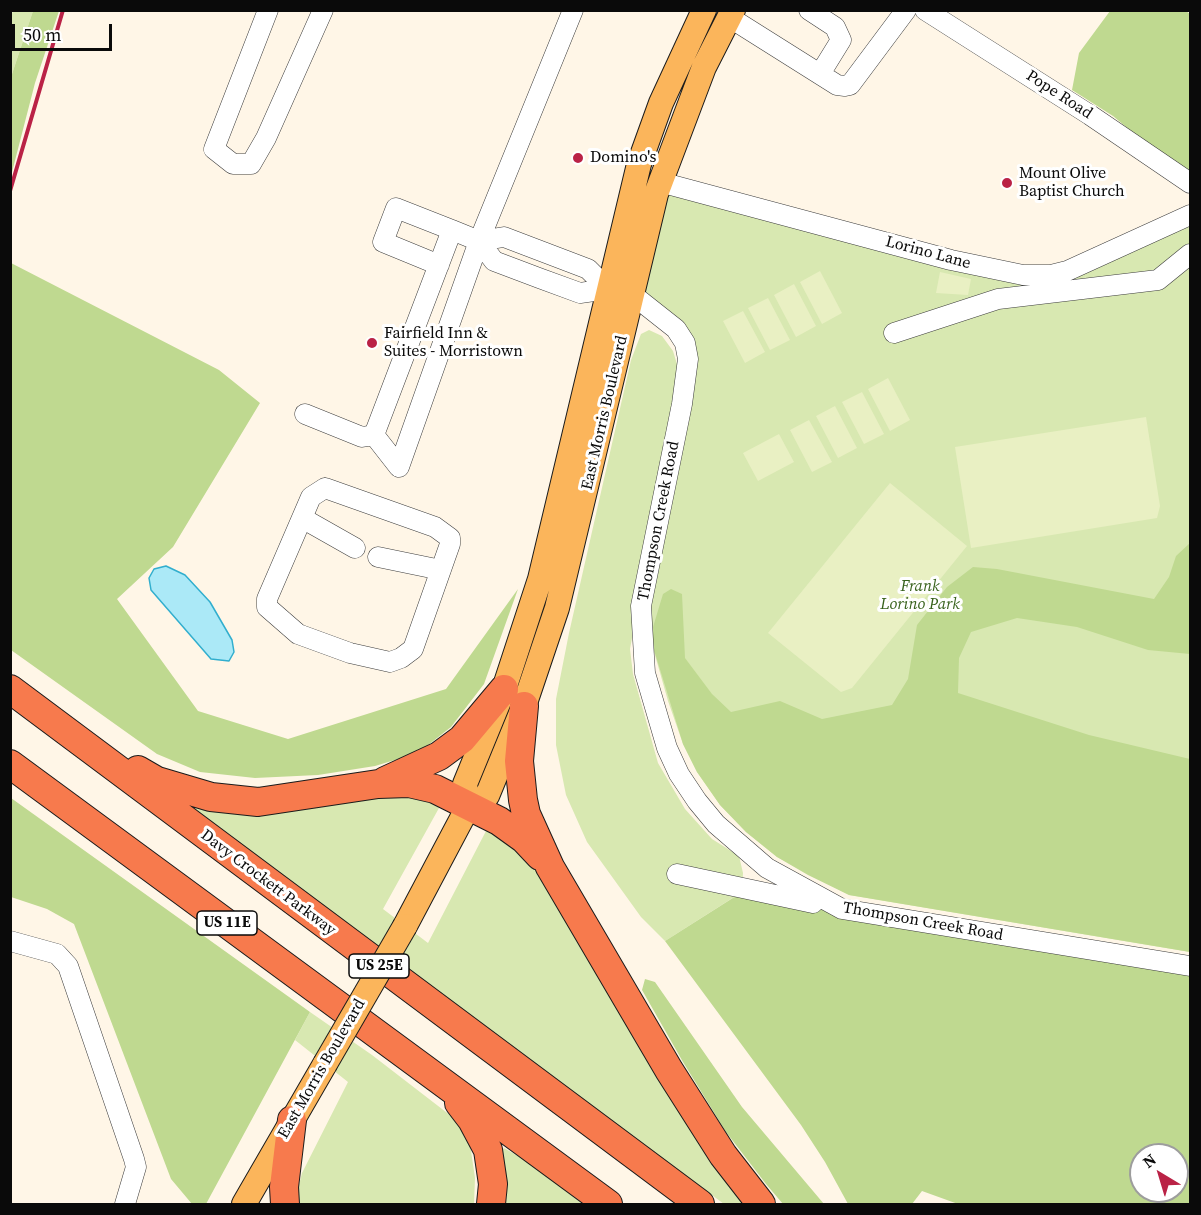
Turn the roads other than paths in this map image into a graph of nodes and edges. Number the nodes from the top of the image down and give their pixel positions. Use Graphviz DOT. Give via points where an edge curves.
graph roads {
  1 [pos="268,10"];
  2 [pos="323,10"];
  3 [pos="573,10"];
  4 [pos="704,10"];
  5 [pos="809,10"];
  6 [pos="906,10"];
  7 [pos="925,10"];
  8 [pos="731,14"];
  9 [pos="820,74"];
  10 [pos="660,182"];
  11 [pos="1191,183"];
  12 [pos="1191,215"];
  13 [pos="452,231"];
  14 [pos="479,241"];
  15 [pos="1191,254"];
  16 [pos="549,255"];
  17 [pos="439,265"];
  18 [pos="539,278"];
  19 [pos="608,289"];
  20 [pos="633,296"];
  21 [pos="894,333"];
  22 [pos="305,414"];
  23 [pos="374,435"];
  24 [pos="302,518"];
  25 [pos="355,548"];
  26 [pos="378,557"];
  27 [pos="441,570"];
  28 [pos="10,689"];
  29 [pos="514,698"];
  30 [pos="60,726"];
  31 [pos="10,764"];
  32 [pos="378,784"];
  33 [pos="468,807"];
  34 [pos="549,867"];
  35 [pos="677,874"];
  36 [pos="842,909"];
  37 [pos="10,941"];
  38 [pos="1191,966"];
  39 [pos="443,1082"];
  40 [pos="292,1120"];
  41 [pos="125,1204"];
  42 [pos="244,1204"];
  43 [pos="285,1204"];
  44 [pos="491,1204"];
  45 [pos="608,1204"];
  46 [pos="700,1204"];
  47 [pos="761,1204"];
  1 -- 2 [label="street" via="214,149 233,164 251,164"];
  3 -- 14 [label="street"];
  4 -- 19 [label="main road, East Morris Boulevard" via="647,138"];
  5 -- 9 [label="street" via="835,27 841,40"];
  6 -- 9 [label="street" via="850,85 837,85"];
  7 -- 11 [label="street, Pope Road"];
  8 -- 9 [label="street"];
  8 -- 10 [label="main road, East Morris Boulevard" via="704,67"];
  10 -- 12 [label="street, Lorino Lane" via="951,260 1023,275 1067,271"];
  10 -- 20 [label="main road, East Morris Boulevard"];
  13 -- 14 [label="street"];
  13 -- 17 [label="street"];
  13 -- 17 [label="street" via="396,208 383,242"];
  14 -- 16 [label="street" via="504,237"];
  14 -- 18 [label="street" via="494,261"];
  14 -- 23 [label="street" via="399,467"];
  15 -- 21 [label="street" via="1158,280 998,299"];
  16 -- 18 [label="street"];
  16 -- 19 [label="street" via="588,269"];
  17 -- 23 [label="street"];
  18 -- 19 [label="street" via="580,293"];
  19 -- 20 [label="main road"];
  19 -- 29 [label="main road, East Morris Boulevard"];
  20 -- 29 [label="main road, East Morris Boulevard" via="557,608"];
  20 -- 36 [label="street, Thompson Creek Road" via="676,329 685,343 688,359 641,606 645,673 667,748 697,801 735,843 796,886"];
  22 -- 23 [label="street" via="362,437"];
  24 -- 25 [label="street"];
  24 -- 27 [label="street" via="311,497 325,488 383,507 435,527 450,538"];
  24 -- 27 [label="street" via="267,599 267,607 298,634 350,653 390,662 401,658 413,649"];
  26 -- 27 [label="street"];
  28 -- 30 [label="highway, Davy Crockett Parkway"];
  29 -- 32 [label="highway" via="483,717 447,751"];
  29 -- 33 [label="main road, East Morris Boulevard" via="487,796"];
  29 -- 34 [label="highway" via="526,814"];
  30 -- 32 [label="highway" via="157,781 212,797 258,802"];
  30 -- 46 [label="highway, Davy Crockett Parkway / US 25E"];
  31 -- 39 [label="highway, US 11E"];
  32 -- 33 [label="highway" via="409,783 435,789"];
  33 -- 34 [label="highway" via="499,821 524,839"];
  33 -- 40 [label="main road, East Morris Boulevard, bridge" via="405,926"];
  34 -- 47 [label="highway" via="669,1070 723,1155"];
  35 -- 36 [label="street"];
  36 -- 38 [label="street, Thompson Creek Road"];
  37 -- 41 [label="street" via="57,954 68,966 136,1167"];
  39 -- 44 [label="highway" via="472,1120 488,1150 493,1184"];
  39 -- 45 [label="highway"];
  40 -- 42 [label="main road, East Morris Boulevard"];
  40 -- 43 [label="highway"];
}
